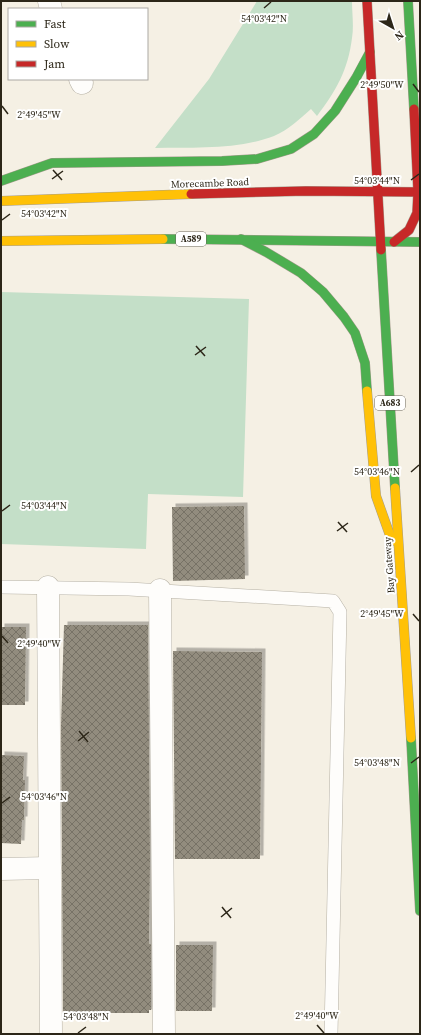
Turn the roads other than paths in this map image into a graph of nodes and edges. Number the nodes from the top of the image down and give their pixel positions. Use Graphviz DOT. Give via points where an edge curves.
graph roads {
  1 [pos="367,1"];
  2 [pos="408,1"];
  3 [pos="370,52"];
  4 [pos="1,181"];
  5 [pos="378,191"];
  6 [pos="419,192"];
  7 [pos="1,201"];
  8 [pos="241,239"];
  9 [pos="1,241"];
  10 [pos="380,242"];
  11 [pos="394,242"];
  12 [pos="420,242"];
  13 [pos="400,564"];
  14 [pos="1,587"];
  15 [pos="48,588"];
  16 [pos="160,590"];
  17 [pos="419,834"];
  18 [pos="50,868"];
  19 [pos="1,869"];
  20 [pos="420,911"];
  21 [pos="51,1034"];
  22 [pos="164,1034"];
  23 [pos="331,1034"];
  1 -- 3 [label="main road, A683"];
  2 -- 6 [label="main road"];
  3 -- 4 [label="main road" via="335,111 314,134 291,149 257,159 52,163"];
  3 -- 5 [label="main road, A683"];
  5 -- 6 [label="main road, Morecambe Road"];
  5 -- 7 [label="main road, Morecambe Road"];
  5 -- 10 [label="main road, A683"];
  6 -- 11 [label="main road" via="417,213 409,230"];
  8 -- 9 [label="main road, A589"];
  8 -- 10 [label="main road, A589"];
  8 -- 13 [label="main road" via="301,273 323,292 356,333 365,363 376,496"];
  10 -- 11 [label="main road, A589"];
  10 -- 13 [label="main road, Bay Gateway / A683"];
  11 -- 12 [label="main road, A589"];
  13 -- 17 [label="main road, Bay Gateway / A683"];
  14 -- 15 [label="lane"];
  15 -- 16 [label="lane"];
  15 -- 18 [label="street"];
  16 -- 22 [label="street"];
  16 -- 23 [label="lane" via="333,601 340,612"];
  17 -- 20 [label="main road, Bay Gateway / A683"];
  18 -- 19 [label="street"];
  18 -- 21 [label="street"];
}
